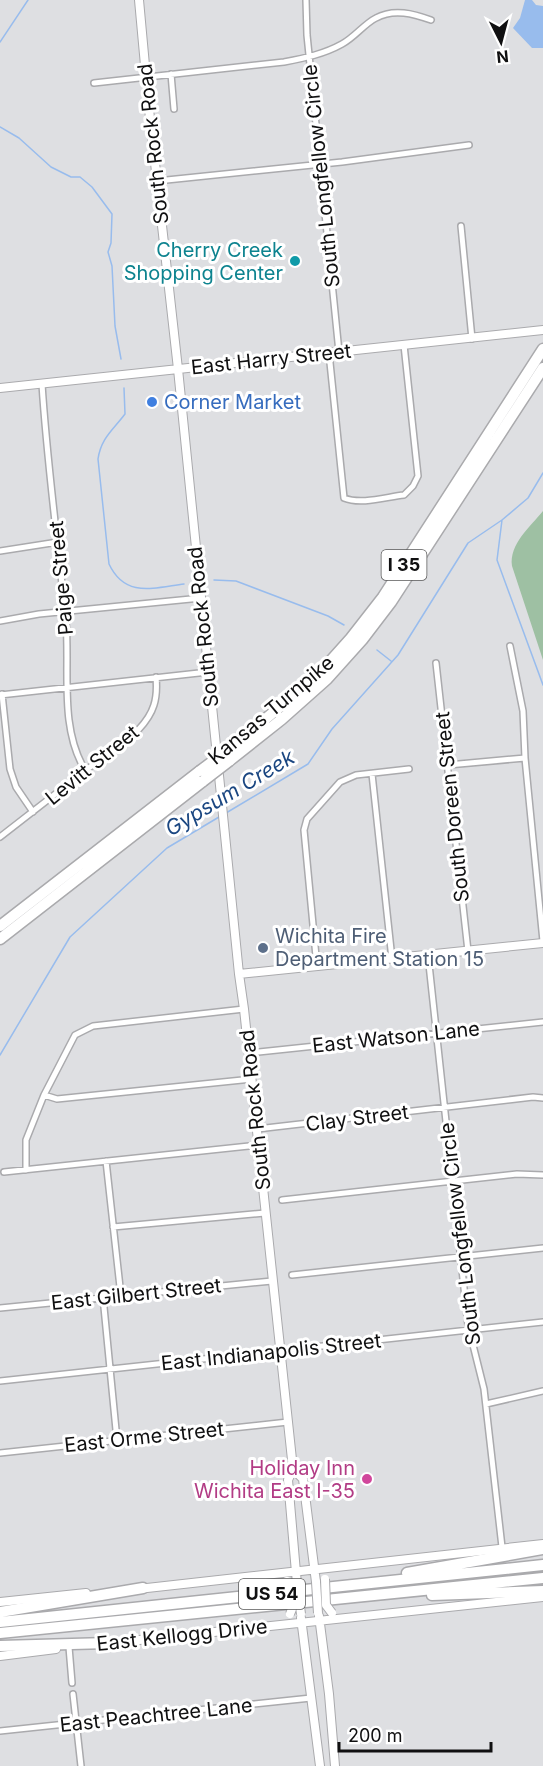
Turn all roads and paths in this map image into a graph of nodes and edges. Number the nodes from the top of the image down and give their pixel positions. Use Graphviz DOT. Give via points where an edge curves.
graph roads {
  1 [pos="139,0"];
  2 [pos="306,0"];
  3 [pos="431,20"];
  4 [pos="309,57"];
  5 [pos="171,74"];
  6 [pos="146,77"];
  7 [pos="94,83"];
  8 [pos="174,109"];
  9 [pos="469,145"];
  10 [pos="320,165"];
  11 [pos="157,181"];
  12 [pos="461,226"];
  13 [pos="543,330"];
  14 [pos="472,339"];
  15 [pos="404,345"];
  16 [pos="543,349"];
  17 [pos="339,351"];
  18 [pos="329,352"];
  19 [pos="543,368"];
  20 [pos="178,369"];
  21 [pos="42,384"];
  22 [pos="0,388"];
  23 [pos="58,542"];
  24 [pos="0,552"];
  25 [pos="201,598"];
  26 [pos="65,611"];
  27 [pos="0,621"];
  28 [pos="510,645"];
  29 [pos="436,663"];
  30 [pos="208,672"];
  31 [pos="156,677"];
  32 [pos="67,686"];
  33 [pos="1,694"];
  34 [pos="228,755"];
  35 [pos="525,758"];
  36 [pos="448,765"];
  37 [pos="409,769"];
  38 [pos="85,770"];
  39 [pos="372,774"];
  40 [pos="201,776"];
  41 [pos="33,812"];
  42 [pos="0,837"];
  43 [pos="0,926"];
  44 [pos="0,939"];
  45 [pos="543,942"];
  46 [pos="468,951"];
  47 [pos="428,955"];
  48 [pos="392,958"];
  49 [pos="316,967"];
  50 [pos="239,974"];
  51 [pos="244,1009"];
  52 [pos="543,1023"];
  53 [pos="437,1032"];
  54 [pos="249,1053"];
  55 [pos="252,1079"];
  56 [pos="44,1095"];
  57 [pos="543,1098"];
  58 [pos="445,1107"];
  59 [pos="257,1129"];
  60 [pos="258,1145"];
  61 [pos="106,1161"];
  62 [pos="26,1170"];
  63 [pos="4,1172"];
  64 [pos="543,1175"];
  65 [pos="454,1181"];
  66 [pos="282,1200"];
  67 [pos="265,1213"];
  68 [pos="113,1227"];
  69 [pos="543,1248"];
  70 [pos="461,1255"];
  71 [pos="292,1275"];
  72 [pos="272,1281"];
  73 [pos="121,1296"];
  74 [pos="103,1298"];
  75 [pos="0,1308"];
  76 [pos="543,1322"];
  77 [pos="469,1329"];
  78 [pos="280,1350"];
  79 [pos="111,1369"];
  80 [pos="0,1381"];
  81 [pos="543,1391"];
  82 [pos="486,1404"];
  83 [pos="288,1422"];
  84 [pos="117,1440"];
  85 [pos="0,1453"];
  86 [pos="293,1469"];
  87 [pos="543,1544"];
  88 [pos="502,1547"];
  89 [pos="543,1549"];
  90 [pos="543,1565"];
  91 [pos="335,1566"];
  92 [pos="315,1568"];
  93 [pos="296,1570"];
  94 [pos="274,1573"];
  95 [pos="543,1578"];
  96 [pos="324,1583"];
  97 [pos="143,1588"];
  98 [pos="543,1591"];
  99 [pos="543,1597"];
  100 [pos="333,1599"];
  101 [pos="0,1602"];
  102 [pos="0,1612"];
  103 [pos="319,1616"];
  104 [pos="301,1618"];
  105 [pos="346,1618"];
  106 [pos="0,1622"];
  107 [pos="279,1625"];
  108 [pos="0,1633"];
  109 [pos="108,1643"];
  110 [pos="0,1646"];
  111 [pos="69,1647"];
  112 [pos="0,1656"];
  113 [pos="72,1683"];
  114 [pos="73,1694"];
  115 [pos="311,1698"];
  116 [pos="77,1723"];
  117 [pos="0,1731"];
  118 [pos="81,1766"];
  119 [pos="321,1766"];
  120 [pos="335,1766"];
  1 -- 6 [label="main road, South Rock Road"];
  2 -- 4 [label="street, South Longfellow Circle"];
  3 -- 4 [label="street" via="391,13 376,18 353,38 324,54"];
  4 -- 5 [label="street"];
  4 -- 10 [label="street, South Longfellow Circle"];
  5 -- 6 [label="street"];
  5 -- 8 [label="street"];
  6 -- 7 [label="street"];
  6 -- 11 [label="main road, South Rock Road"];
  9 -- 10 [label="street"];
  10 -- 11 [label="street"];
  10 -- 17 [label="street, South Longfellow Circle"];
  11 -- 20 [label="main road, South Rock Road"];
  12 -- 14 [label="street"];
  13 -- 14 [label="main road, East Harry Street"];
  14 -- 15 [label="main road, East Harry Street"];
  15 -- 17 [label="main road, East Harry Street"];
  15 -- 18 [label="street" via="417,476 404,495 351,501 344,498"];
  16 -- 34 [label="highway, Kansas Turnpike / I 35" via="360,628 317,676"];
  17 -- 18 [label="main road, East Harry Street"];
  18 -- 20 [label="main road, East Harry Street"];
  19 -- 34 [label="highway, Kansas Turnpike / I 35" via="391,602 362,640 327,680 282,719"];
  20 -- 21 [label="main road, East Harry Street"];
  20 -- 25 [label="main road, South Rock Road"];
  21 -- 22 [label="main road, East Harry Street"];
  21 -- 23 [label="street, Paige Street"];
  23 -- 24 [label="street"];
  23 -- 26 [label="street, Paige Street"];
  25 -- 26 [label="street"];
  25 -- 30 [label="main road, South Rock Road"];
  26 -- 27 [label="street"];
  26 -- 32 [label="street, Paige Street"];
  28 -- 35 [label="street" via="523,711"];
  29 -- 36 [label="street, South Doreen Street"];
  30 -- 31 [label="street"];
  30 -- 50 [label="main road, South Rock Road"];
  31 -- 32 [label="street"];
  31 -- 38 [label="street, Levitt Street" via="158,694 148,718"];
  32 -- 33 [label="street"];
  32 -- 38 [label="street, Paige Street" via="72,743"];
  33 -- 41 [label="street" via="10,769 16,787"];
  34 -- 40 [label="highway, Kansas Turnpike / I 35, bridge"];
  35 -- 36 [label="street"];
  35 -- 45 [label="street"];
  36 -- 46 [label="street, South Doreen Street"];
  37 -- 39 [label="street"];
  38 -- 41 [label="street, Levitt Street"];
  39 -- 48 [label="street"];
  39 -- 49 [label="street" via="340,782 306,821"];
  40 -- 43 [label="highway, Kansas Turnpike / I 35"];
  40 -- 44 [label="highway, Kansas Turnpike / I 35"];
  41 -- 42 [label="street, Levitt Street"];
  45 -- 46 [label="main road"];
  46 -- 47 [label="main road"];
  47 -- 48 [label="main road"];
  47 -- 53 [label="street, South Longfellow Circle"];
  48 -- 49 [label="main road"];
  49 -- 50 [label="main road"];
  50 -- 51 [label="main road, South Rock Road"];
  51 -- 54 [label="main road, South Rock Road"];
  51 -- 56 [label="street" via="83,1029 75,1035"];
  52 -- 53 [label="street, East Watson Lane"];
  53 -- 54 [label="street, East Watson Lane"];
  53 -- 58 [label="street, South Longfellow Circle"];
  54 -- 55 [label="main road, South Rock Road"];
  55 -- 56 [label="street" via="57,1099"];
  55 -- 59 [label="main road, South Rock Road"];
  56 -- 62 [label="street" via="26,1140"];
  57 -- 58 [label="street, Clay Street"];
  58 -- 59 [label="street, Clay Street"];
  58 -- 65 [label="street, South Longfellow Circle"];
  59 -- 60 [label="main road, South Rock Road"];
  60 -- 61 [label="street"];
  60 -- 67 [label="main road, South Rock Road"];
  61 -- 62 [label="street"];
  61 -- 68 [label="street"];
  62 -- 63 [label="street"];
  64 -- 65 [label="street"];
  65 -- 66 [label="street"];
  65 -- 70 [label="street, South Longfellow Circle"];
  67 -- 68 [label="street"];
  67 -- 72 [label="main road, South Rock Road"];
  68 -- 73 [label="street"];
  69 -- 70 [label="street"];
  70 -- 71 [label="street"];
  70 -- 77 [label="street, South Longfellow Circle"];
  72 -- 73 [label="street, East Gilbert Street"];
  72 -- 78 [label="main road, South Rock Road"];
  73 -- 74 [label="street, East Gilbert Street"];
  74 -- 75 [label="street, East Gilbert Street"];
  74 -- 79 [label="street"];
  76 -- 77 [label="street, East Indianapolis Street"];
  77 -- 78 [label="street, East Indianapolis Street"];
  77 -- 82 [label="street, South Longfellow Circle"];
  78 -- 79 [label="street, East Indianapolis Street"];
  78 -- 83 [label="main road, South Rock Road"];
  79 -- 80 [label="street, East Indianapolis Street"];
  79 -- 84 [label="street"];
  81 -- 82 [label="street"];
  82 -- 88 [label="street, South Longfellow Circle"];
  83 -- 84 [label="street, East Orme Street"];
  83 -- 86 [label="main road, South Rock Road"];
  84 -- 85 [label="street, East Orme Street"];
  86 -- 92 [label="main road, South Rock Road" via="303,1479"];
  86 -- 93 [label="main road, South Rock Road" via="288,1480"];
  87 -- 88 [label="main road"];
  88 -- 91 [label="main road"];
  89 -- 96 [label="highway"];
  90 -- 96 [label="highway, US 54"];
  91 -- 92 [label="main road"];
  91 -- 96 [label="main road" via="329,1569"];
  92 -- 93 [label="main road"];
  92 -- 96 [label="main road, South Rock Road"];
  93 -- 94 [label="main road"];
  93 -- 104 [label="main road, South Rock Road, bridge"];
  94 -- 97 [label="main road"];
  94 -- 107 [label="main road, bridge" via="287,1581 292,1609"];
  95 -- 100 [label="highway, US 54"];
  96 -- 103 [label="main road, South Rock Road, bridge"];
  96 -- 105 [label="main road, bridge" via="326,1605 332,1613"];
  96 -- 106 [label="highway, US 54"];
  97 -- 101 [label="main road"];
  97 -- 102 [label="highway"];
  98 -- 100 [label="highway"];
  99 -- 105 [label="main road, East Kellogg Drive"];
  100 -- 108 [label="highway, US 54"];
  103 -- 104 [label="main road, East Kellogg Drive"];
  103 -- 105 [label="main road, East Kellogg Drive"];
  103 -- 120 [label="main road, South Rock Road"];
  104 -- 107 [label="main road, East Kellogg Drive"];
  104 -- 115 [label="main road, South Rock Road"];
  107 -- 109 [label="main road, East Kellogg Drive"];
  109 -- 110 [label="highway"];
  109 -- 111 [label="main road, East Kellogg Drive"];
  111 -- 112 [label="main road, East Kellogg Drive"];
  111 -- 113 [label="street"];
  114 -- 116 [label="street"];
  115 -- 116 [label="street, East Peachtree Lane"];
  115 -- 119 [label="main road, South Rock Road"];
  116 -- 117 [label="street, East Peachtree Lane"];
  116 -- 118 [label="street"];
}
